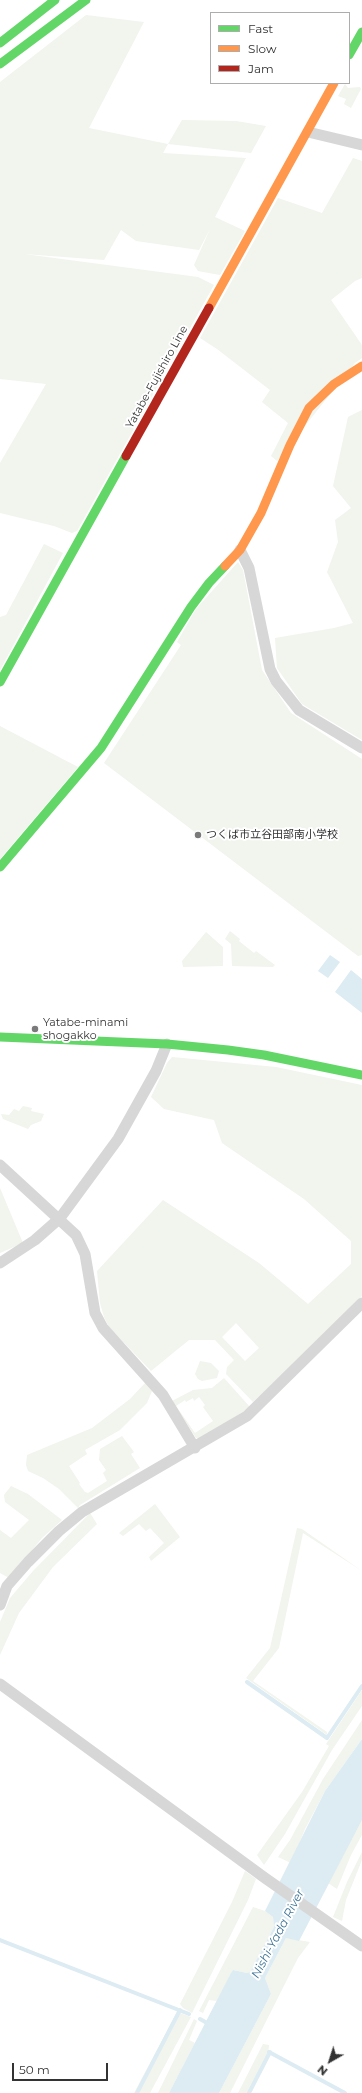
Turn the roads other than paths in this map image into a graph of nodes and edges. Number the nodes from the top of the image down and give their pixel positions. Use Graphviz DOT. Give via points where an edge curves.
graph roads {
  1 [pos="55,0"];
  2 [pos="80,2"];
  3 [pos="362,32"];
  4 [pos="0,43"];
  5 [pos="350,53"];
  6 [pos="0,64"];
  7 [pos="333,84"];
  8 [pos="308,132"];
  9 [pos="362,146"];
  10 [pos="362,366"];
  11 [pos="240,550"];
  12 [pos="0,682"];
  13 [pos="362,748"];
  14 [pos="0,867"];
  15 [pos="0,1037"];
  16 [pos="167,1044"];
  17 [pos="362,1075"];
  18 [pos="0,1165"];
  19 [pos="60,1218"];
  20 [pos="0,1263"];
  21 [pos="362,1303"];
  22 [pos="195,1448"];
  23 [pos="4,1583"];
  24 [pos="0,1605"];
  25 [pos="0,1684"];
  26 [pos="362,1946"];
  1 -- 4 [label="street"];
  2 -- 6 [label="street"];
  3 -- 5 [label="street"];
  7 -- 8 [label="street, Yatabe-Fujishiro Line"];
  8 -- 9 [label="street"];
  8 -- 12 [label="street, Yatabe-Fujishiro Line"];
  10 -- 11 [label="street" via="334,384 309,408 261,513"];
  11 -- 13 [label="street" via="249,568 270,669 276,681 299,710"];
  11 -- 14 [label="street" via="209,583 191,608 101,748"];
  15 -- 16 [label="street"];
  16 -- 17 [label="street" via="264,1055"];
  16 -- 19 [label="street" via="156,1072 118,1139"];
  18 -- 19 [label="street"];
  19 -- 20 [label="street" via="35,1240"];
  19 -- 22 [label="street" via="76,1234 85,1254 95,1313 103,1328 163,1395"];
  21 -- 22 [label="street" via="247,1416"];
  22 -- 23 [label="street" via="80,1514"];
  23 -- 24 [label="street"];
  25 -- 26 [label="street"];
}
